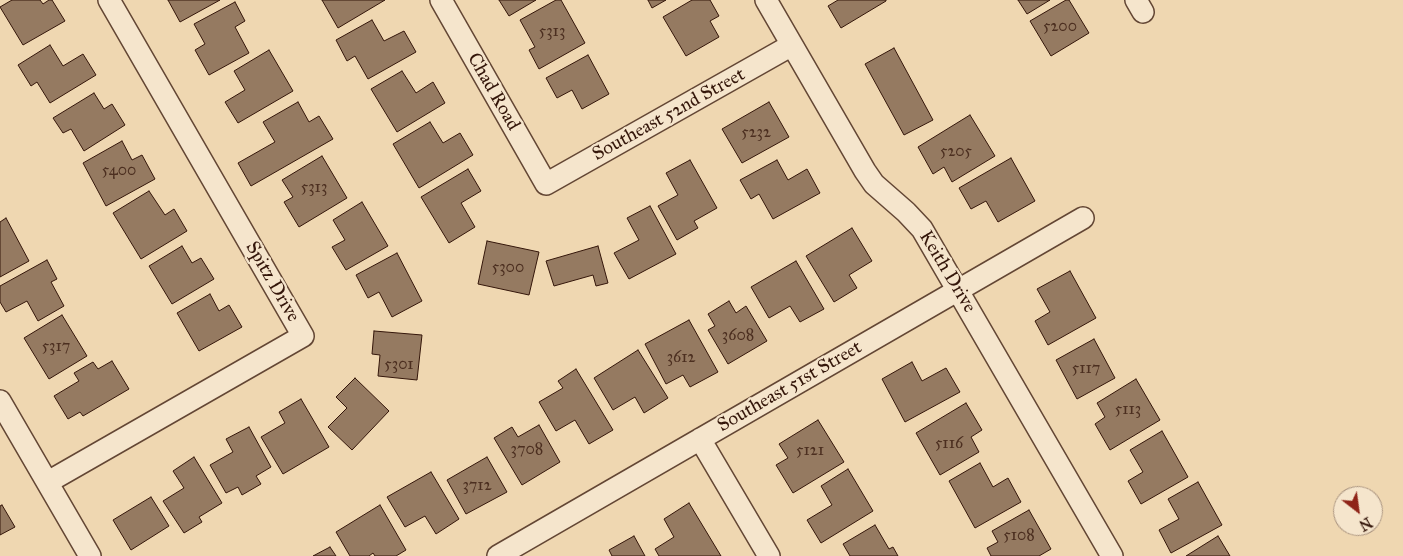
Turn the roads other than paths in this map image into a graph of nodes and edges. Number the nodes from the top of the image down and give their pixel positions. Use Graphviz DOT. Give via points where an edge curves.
graph roads {
  1 [pos="109,0"];
  2 [pos="441,0"];
  3 [pos="766,0"];
  4 [pos="792,45"];
  5 [pos="546,184"];
  6 [pos="1083,218"];
  7 [pos="958,291"];
  8 [pos="0,401"];
  9 [pos="700,439"];
  10 [pos="48,482"];
  11 [pos="90,556"];
  12 [pos="498,556"];
  13 [pos="768,556"];
  14 [pos="1112,556"];
  1 -- 10 [label="street, Spitz Drive" via="302,336"];
  2 -- 5 [label="street, Chad Road"];
  3 -- 4 [label="street, Keith Drive"];
  4 -- 5 [label="street, Southeast 52nd Street"];
  4 -- 7 [label="street, Keith Drive" via="874,184 922,229"];
  6 -- 7 [label="street, Southeast 51st Street"];
  7 -- 9 [label="street, Southeast 51st Street"];
  7 -- 14 [label="street, Keith Drive"];
  8 -- 10 [label="street"];
  9 -- 12 [label="street, Southeast 51st Street"];
  9 -- 13 [label="street"];
  10 -- 11 [label="street"];
}
